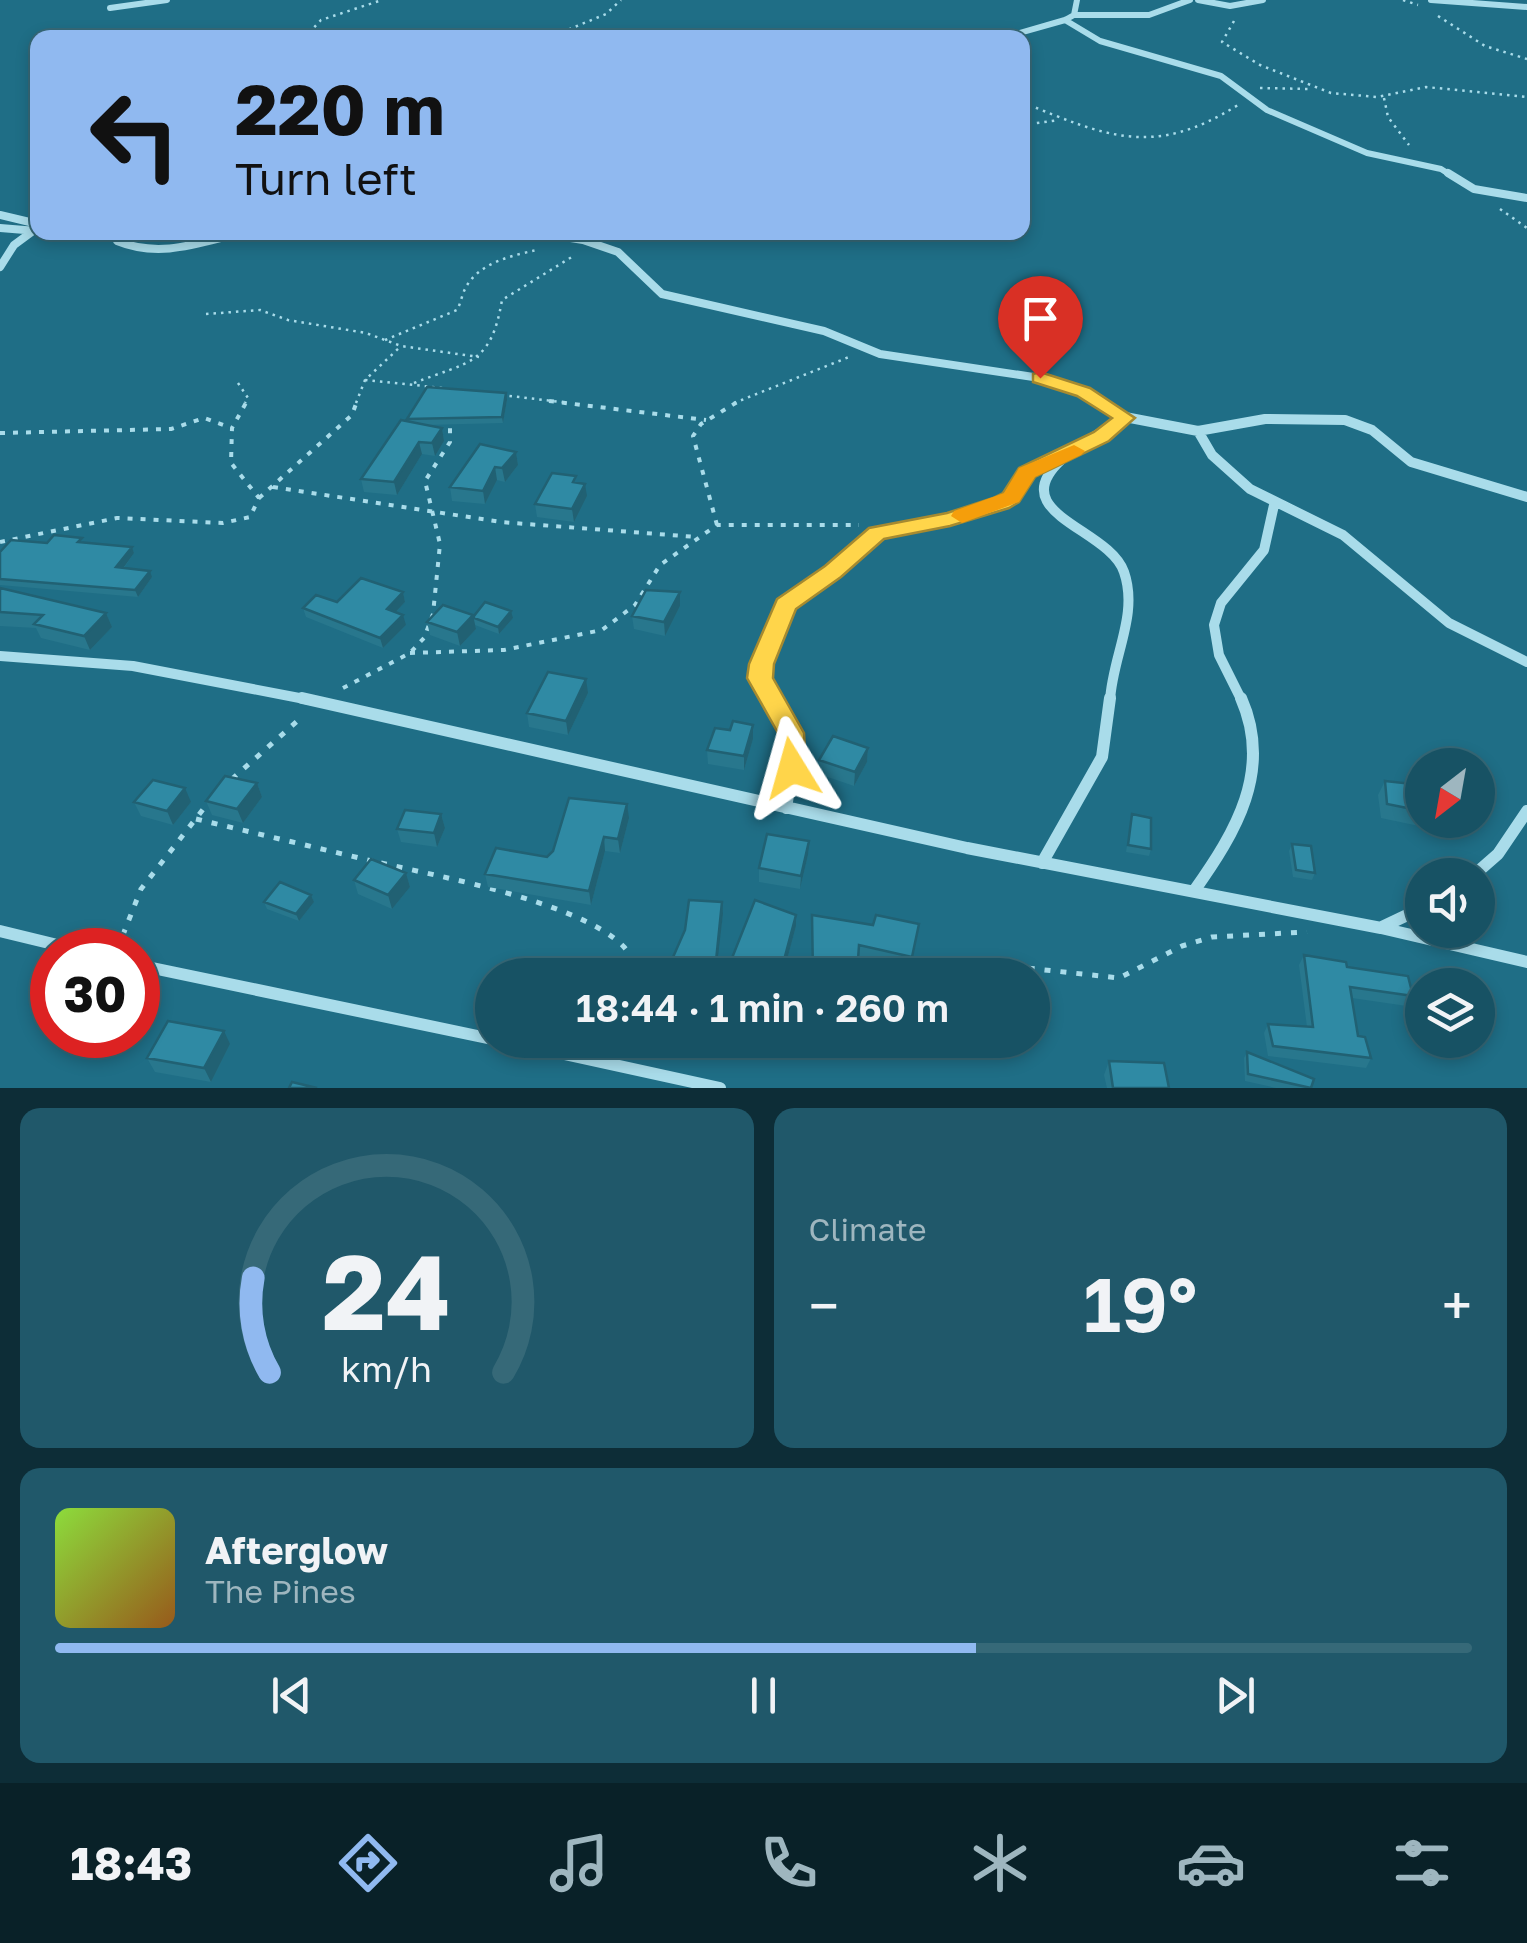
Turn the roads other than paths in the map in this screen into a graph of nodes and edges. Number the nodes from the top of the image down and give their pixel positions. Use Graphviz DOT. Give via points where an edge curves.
graph roads {
  1 [pos="168,0"];
  2 [pos="1076,0"];
  3 [pos="1190,0"];
  4 [pos="1198,0"];
  5 [pos="1262,0"];
  6 [pos="1520,0"];
  7 [pos="1527,4"];
  8 [pos="1431,6"];
  9 [pos="110,8"];
  10 [pos="1074,15"];
  11 [pos="1065,20"];
  12 [pos="1030,30"];
  13 [pos="1527,198"];
  14 [pos="0,215"];
  15 [pos="30,227"];
  16 [pos="0,228"];
  17 [pos="30,229"];
  18 [pos="30,234"];
  19 [pos="118,240"];
  20 [pos="212,240"];
  21 [pos="575,240"];
  22 [pos="0,267"];
  23 [pos="1125,418"];
  24 [pos="1198,431"];
  25 [pos="1059,459"];
  26 [pos="1527,498"];
  27 [pos="1274,505"];
  28 [pos="0,656"];
  29 [pos="1527,662"];
  30 [pos="786,808"];
  31 [pos="1527,811"];
  32 [pos="1493,858"];
  33 [pos="1042,862"];
  34 [pos="1194,891"];
  35 [pos="1405,916"];
  36 [pos="1381,928"];
  37 [pos="0,931"];
  38 [pos="30,938"];
  39 [pos="1527,962"];
  40 [pos="160,969"];
  41 [pos="475,1035"];
  42 [pos="583,1058"];
  43 [pos="720,1088"];
  1 -- 9 [label="street"];
  2 -- 10 [label="street"];
  3 -- 10 [label="street" via="1162,12"];
  4 -- 5 [label="street" via="1221,6"];
  6 -- 7 [label="street"];
  7 -- 8 [label="street"];
  10 -- 11 [label="street"];
  11 -- 12 [label="street"];
  11 -- 13 [label="street" via="1092,38 1209,71 1267,110 1366,153 1430,166 1474,189"];
  14 -- 15 [label="street"];
  16 -- 17 [label="street"];
  18 -- 22 [label="street"];
  19 -- 20 [label="street" via="171,250"];
  21 -- 23 [label="street" via="629,260 656,292 824,331 865,350 1040,378 1084,392"];
  23 -- 24 [label="street"];
  23 -- 25 [label="street"];
  24 -- 26 [label="street" via="1265,419 1345,420 1372,430 1411,462"];
  24 -- 27 [label="street" via="1225,466"];
  25 -- 30 [label="street" via="1026,473 1001,503 877,533 786,604 760,678 791,733"];
  25 -- 33 [label="street" via="1047,476 1044,504 1104,540 1120,564 1129,609 1114,662 1104,754"];
  27 -- 29 [label="street" via="1352,540 1430,609"];
  27 -- 34 [label="street" via="1264,550 1216,612 1214,645 1246,706 1255,770 1226,848"];
  28 -- 30 [label="street" via="133,666 322,702"];
  30 -- 33 [label="street"];
  31 -- 32 [label="street"];
  33 -- 34 [label="street"];
  34 -- 36 [label="street"];
  35 -- 36 [label="street"];
  36 -- 39 [label="street"];
  37 -- 38 [label="street"];
  40 -- 41 [label="street"];
  42 -- 43 [label="street"];
}
